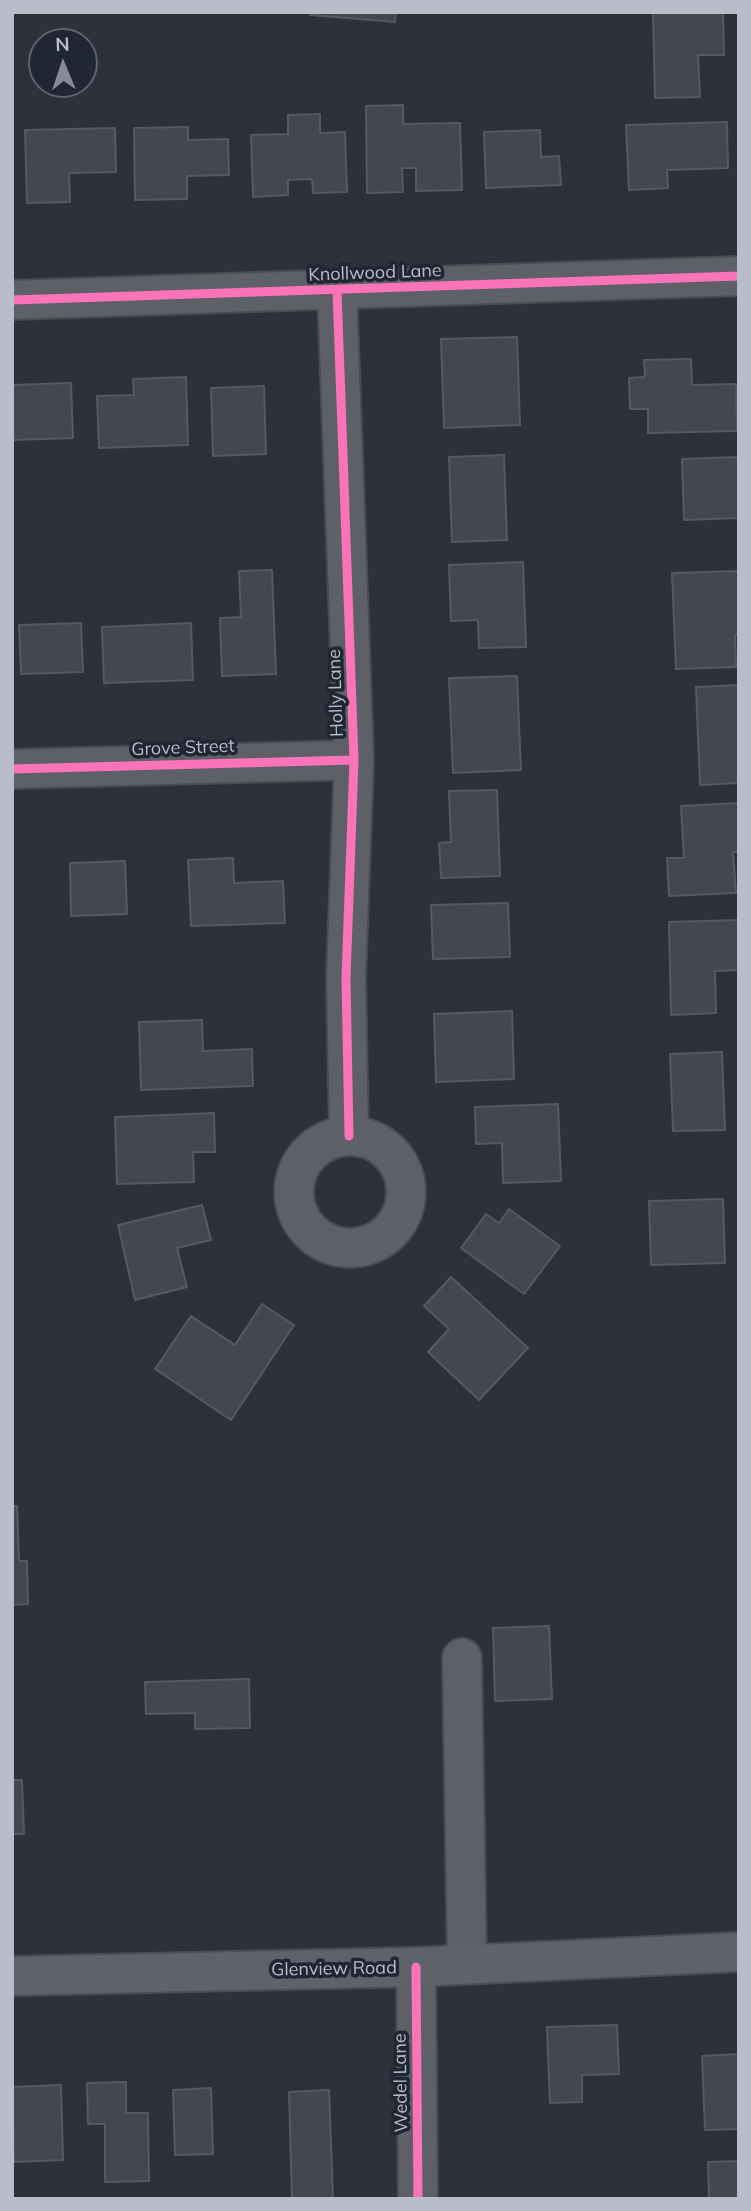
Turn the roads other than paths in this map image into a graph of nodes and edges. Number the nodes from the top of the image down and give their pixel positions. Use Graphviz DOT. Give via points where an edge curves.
graph roads {
  1 [pos="739,276"];
  2 [pos="337,290"];
  3 [pos="12,300"];
  4 [pos="354,760"];
  5 [pos="12,769"];
  6 [pos="349,1136"];
  7 [pos="462,1658"];
  8 [pos="739,1952"];
  9 [pos="467,1964"];
  10 [pos="416,1967"];
  11 [pos="12,1976"];
  12 [pos="418,2199"];
  1 -- 2 [label="street, Knollwood Lane"];
  2 -- 3 [label="street, Knollwood Lane"];
  2 -- 4 [label="street, Holly Lane"];
  4 -- 5 [label="street, Grove Street"];
  4 -- 6 [label="street, Holly Lane" via="345,978"];
  7 -- 9 [label="street"];
  8 -- 9 [label="main road, Glenview Road"];
  9 -- 10 [label="main road, Glenview Road"];
  10 -- 11 [label="main road, Glenview Road"];
  10 -- 12 [label="street, Wedel Lane"];
}
